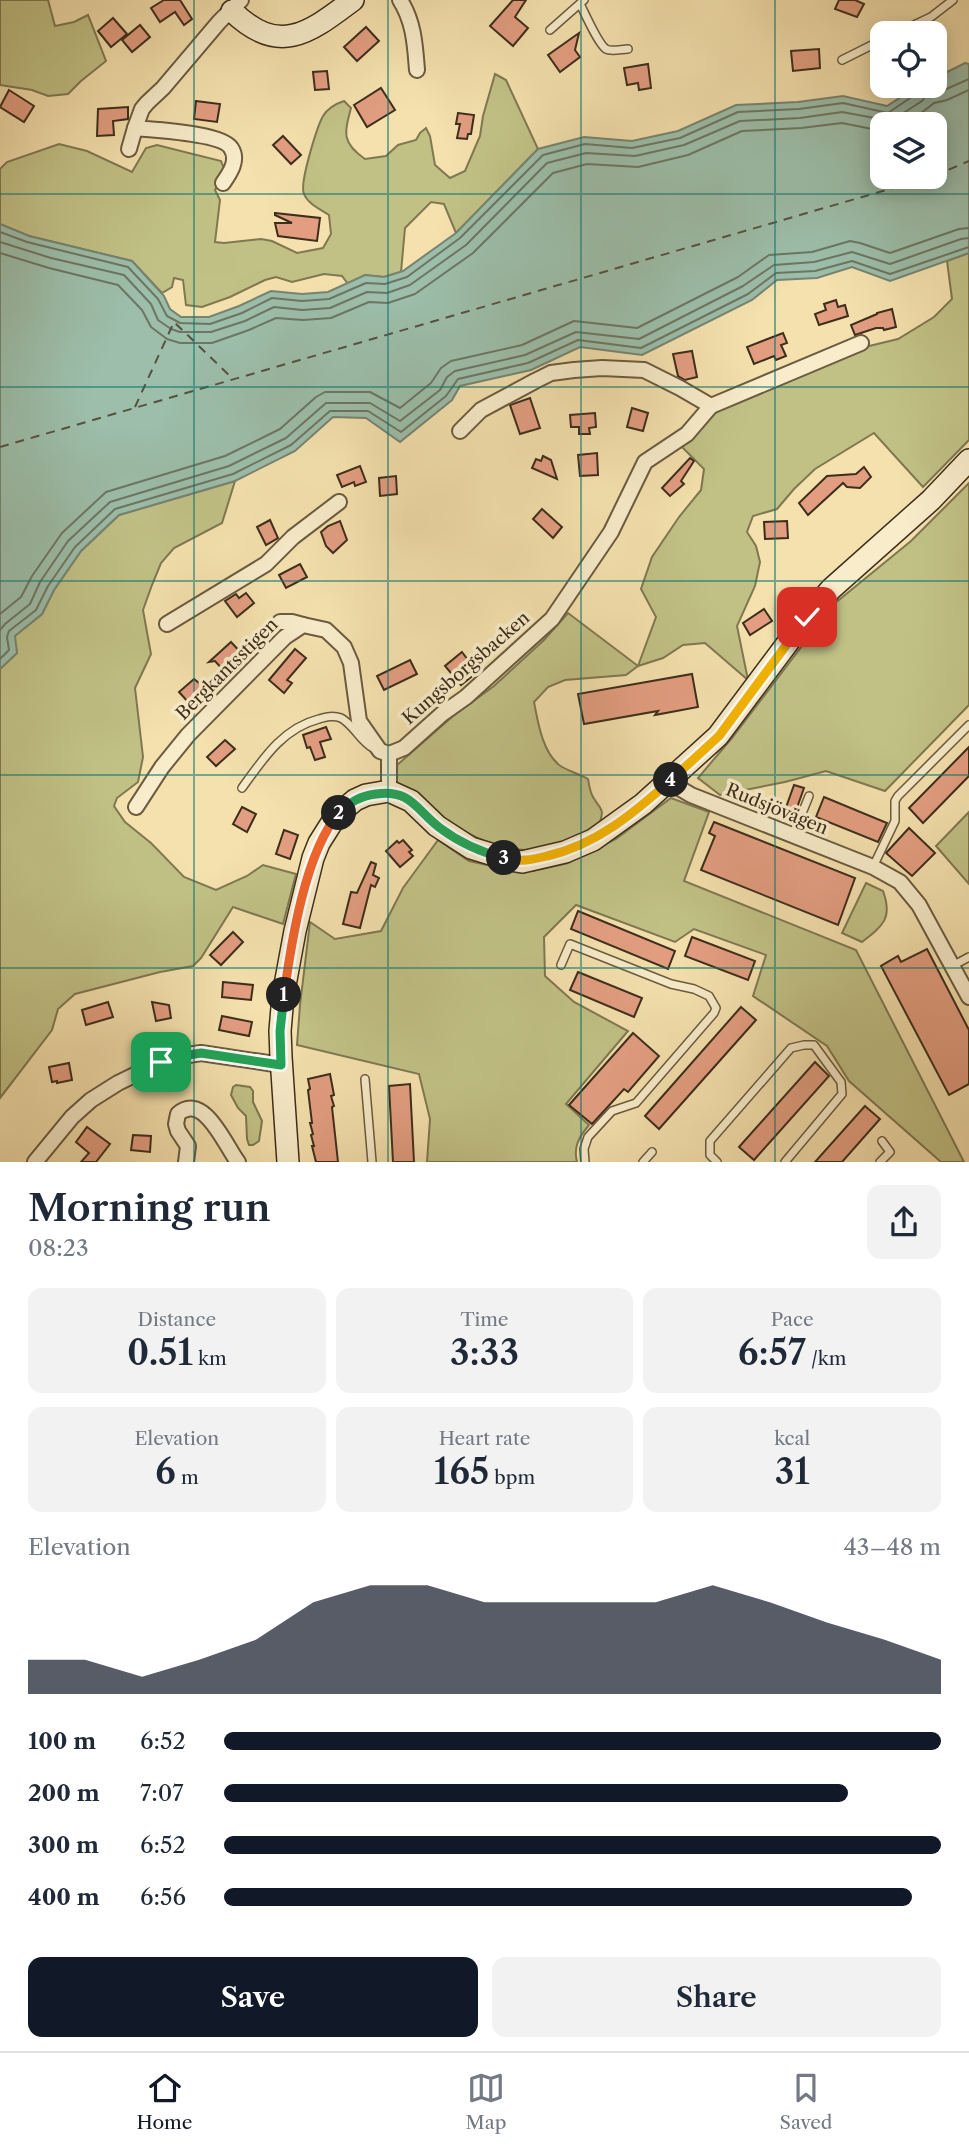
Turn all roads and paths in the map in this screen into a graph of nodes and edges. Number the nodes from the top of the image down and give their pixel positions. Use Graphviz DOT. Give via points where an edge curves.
graph roads {
  1 [pos="354,0"];
  2 [pos="400,0"];
  3 [pos="953,0"];
  4 [pos="582,2"];
  5 [pos="236,5"];
  6 [pos="922,21"];
  7 [pos="550,30"];
  8 [pos="870,46"];
  9 [pos="628,49"];
  10 [pos="842,60"];
  11 [pos="417,70"];
  12 [pos="135,128"];
  13 [pos="129,149"];
  14 [pos="223,183"];
  15 [pos="861,343"];
  16 [pos="711,406"];
  17 [pos="460,430"];
  18 [pos="969,460"];
  19 [pos="339,502"];
  20 [pos="280,622"];
  21 [pos="167,624"];
  22 [pos="303,625"];
  23 [pos="969,725"];
  24 [pos="384,752"];
  25 [pos="668,782"];
  26 [pos="242,788"];
  27 [pos="389,791"];
  28 [pos="809,796"];
  29 [pos="136,807"];
  30 [pos="793,836"];
  31 [pos="873,867"];
  32 [pos="969,957"];
  33 [pos="561,965"];
  34 [pos="952,966"];
  35 [pos="969,998"];
  36 [pos="281,1065"];
  37 [pos="365,1079"];
  38 [pos="882,1141"];
  39 [pos="652,1152"];
  40 [pos="35,1162"];
  41 [pos="186,1162"];
  42 [pos="238,1162"];
  43 [pos="288,1162"];
  44 [pos="372,1162"];
  45 [pos="585,1162"];
  46 [pos="643,1162"];
  47 [pos="718,1162"];
  48 [pos="785,1162"];
  49 [pos="880,1162"];
  1 -- 5 [label="street" via="316,28 284,36 255,31"];
  2 -- 11 [label="street" via="413,29"];
  3 -- 6 [label="lane"];
  4 -- 7 [label="lane"];
  4 -- 9 [label="lane" via="602,46"];
  5 -- 12 [label="street" via="142,109"];
  8 -- 10 [label="lane"];
  12 -- 13 [label="street"];
  12 -- 14 [label="street" via="223,141 234,158"];
  15 -- 16 [label="street"];
  16 -- 17 [label="street" via="644,370 574,370 535,381 481,410"];
  16 -- 24 [label="street, Kungsborgsbacken" via="687,434 645,463 611,532 552,619 404,748"];
  18 -- 25 [label="street" via="831,589 719,736"];
  19 -- 21 [label="street" via="266,564"];
  20 -- 22 [label="street"];
  22 -- 24 [label="street, Bergkantsstigen" via="326,630 344,647 351,663 359,721"];
  22 -- 29 [label="street, Bergkantsstigen" via="285,637 188,735"];
  23 -- 31 [label="lane" via="898,796 895,821"];
  24 -- 26 [label="lane" via="370,747 340,718 318,719 292,729"];
  24 -- 27 [label="street"];
  25 -- 27 [label="street" via="593,840 522,862 471,848 437,826 411,801"];
  25 -- 30 [label="street, Rudsjövägen"];
  27 -- 36 [label="street" via="366,795 345,807 316,850 288,965"];
  28 -- 30 [label="lane"];
  30 -- 31 [label="street, Rudsjövägen"];
  31 -- 34 [label="street, Rudsjövägen" via="900,882 919,905"];
  32 -- 34 [label="lane"];
  33 -- 45 [label="lane" via="570,944 694,989 709,996 716,1007 636,1103 612,1111 589,1137"];
  34 -- 35 [label="street, Rudsjövägen"];
  36 -- 40 [label="street" via="201,1053 161,1062 91,1100"];
  36 -- 43 [label="street"];
  37 -- 44 [label="lane"];
  38 -- 49 [label="lane" via="890,1152"];
  39 -- 46 [label="lane"];
  41 -- 42 [label="street" via="188,1146 176,1124 178,1114 187,1108 210,1120"];
  47 -- 48 [label="lane" via="710,1155 710,1141 791,1048 814,1045 841,1082 842,1094"];
}
